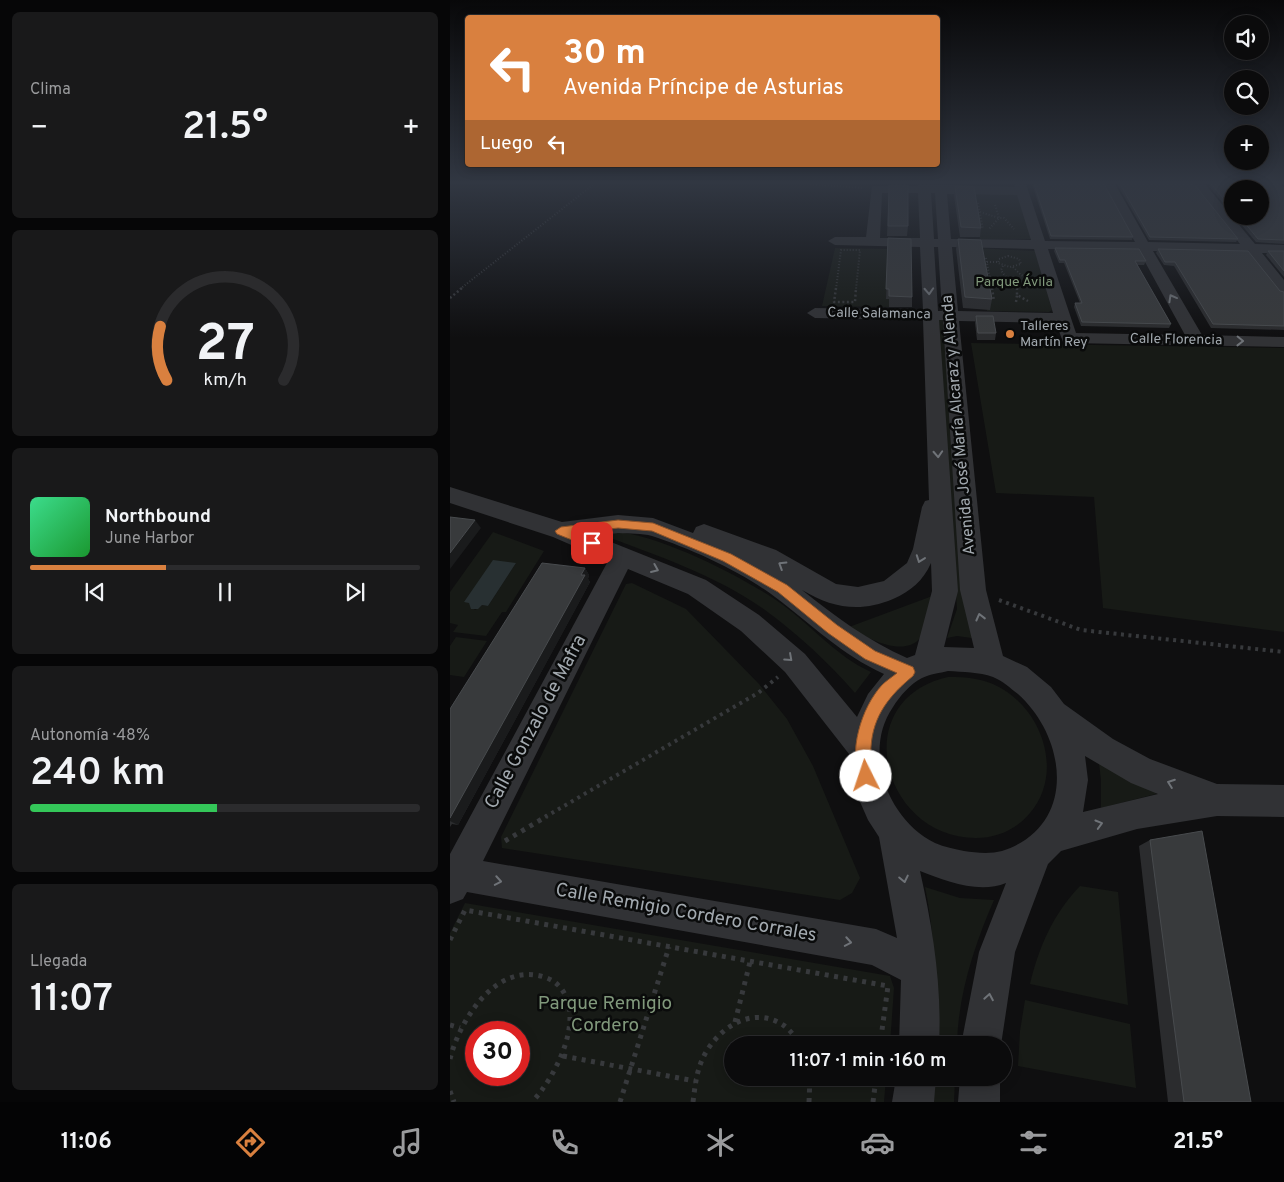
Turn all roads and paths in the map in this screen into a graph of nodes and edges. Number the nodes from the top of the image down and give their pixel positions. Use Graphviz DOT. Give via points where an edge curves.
graph roads {
  1 [pos="529,235"];
  2 [pos="873,235"];
  3 [pos="934,235"];
  4 [pos="937,235"];
  5 [pos="1037,235"];
  6 [pos="1138,235"];
  7 [pos="1241,235"];
  8 [pos="835,241"];
  9 [pos="873,242"];
  10 [pos="936,243"];
  11 [pos="1040,245"];
  12 [pos="1144,247"];
  13 [pos="1251,248"];
  14 [pos="1284,249"];
  15 [pos="985,256"];
  16 [pos="987,262"];
  17 [pos="998,262"];
  18 [pos="1003,266"];
  19 [pos="1030,280"];
  20 [pos="1017,284"];
  21 [pos="1284,290"];
  22 [pos="1018,295"];
  23 [pos="450,298"];
  24 [pos="856,302"];
  25 [pos="996,309"];
  26 [pos="815,313"];
  27 [pos="941,315"];
  28 [pos="1063,318"];
  29 [pos="1196,340"];
  30 [pos="1284,342"];
  31 [pos="939,478"];
  32 [pos="450,495"];
  33 [pos="653,527"];
  34 [pos="561,531"];
  35 [pos="623,556"];
  36 [pos="973,590"];
  37 [pos="1284,652"];
  38 [pos="795,663"];
  39 [pos="992,664"];
  40 [pos="918,667"];
  41 [pos="1055,714"];
  42 [pos="864,746"];
  43 [pos="1216,800"];
  44 [pos="1284,801"];
  45 [pos="894,831"];
  46 [pos="1044,845"];
  47 [pos="496,847"];
  48 [pos="452,878"];
  49 [pos="450,940"];
  50 [pos="669,947"];
  51 [pos="750,962"];
  52 [pos="918,969"];
  53 [pos="735,1022"];
  54 [pos="450,1025"];
  55 [pos="460,1028"];
  56 [pos="796,1036"];
  57 [pos="881,1036"];
  58 [pos="920,1036"];
  59 [pos="983,1036"];
  60 [pos="563,1056"];
  61 [pos="450,1059"];
  62 [pos="631,1068"];
  63 [pos="695,1081"];
  64 [pos="810,1086"];
  65 [pos="875,1086"];
  66 [pos="915,1086"];
  67 [pos="980,1086"];
  68 [pos="450,1091"];
  69 [pos="454,1102"];
  70 [pos="532,1102"];
  71 [pos="620,1102"];
  72 [pos="692,1102"];
  73 [pos="809,1102"];
  74 [pos="873,1102"];
  75 [pos="913,1102"];
  76 [pos="979,1102"];
  1 -- 23 [label="path"];
  2 -- 9 [label="street"];
  3 -- 10 [label="street, Avenida José María Alcaraz y Alenda"];
  4 -- 10 [label="street, Avenida José María Alcaraz y Alenda"];
  5 -- 11 [label="street"];
  6 -- 12 [label="street"];
  7 -- 13 [label="street"];
  8 -- 9 [label="street"];
  9 -- 10 [label="street"];
  10 -- 11 [label="street"];
  10 -- 27 [label="street, Avenida José María Alcaraz y Alenda"];
  11 -- 12 [label="street"];
  11 -- 28 [label="street"];
  12 -- 13 [label="street"];
  29 -- 12 [label="street, one-way"];
  13 -- 14 [label="street"];
  13 -- 21 [label="street"];
  15 -- 16 [label="path"];
  16 -- 17 [label="path"];
  16 -- 25 [label="path"];
  17 -- 18 [label="path"];
  17 -- 18 [label="path" via="1008,256 1021,262 1020,266"];
  18 -- 20 [label="path" via="1004,276"];
  19 -- 20 [label="path"];
  20 -- 22 [label="path"];
  24 -- 24 [label="path" via="860,250 841,250 834,302"];
  26 -- 27 [label="street, Calle Salamanca"];
  27 -- 28 [label="street, Calle Salamanca"];
  27 -- 31 [label="street, Avenida José María Alcaraz y Alenda, one-way"];
  27 -- 36 [label="street, Avenida José María Alcaraz y Alenda"];
  28 -- 29 [label="street, Calle Florencia" via="1069,338"];
  29 -- 30 [label="street, Calle Florencia, one-way"];
  31 -- 33 [label="street, Avenida José María Alcaraz y Alenda, one-way" via="920,564 904,583 883,594 850,598 826,593 770,558 742,545 691,529"];
  31 -- 40 [label="street, Avenida José María Alcaraz y Alenda" via="945,591"];
  32 -- 34 [label="street"];
  33 -- 34 [label="street, Avenida José María Alcaraz y Alenda" via="618,524"];
  33 -- 40 [label="street" via="735,562 783,589 870,655"];
  34 -- 35 [label="street"];
  35 -- 38 [label="street, one-way" via="697,587 750,624"];
  35 -- 48 [label="street, Calle Gonzalo de Mafra"];
  36 -- 37 [label="path" via="1081,630"];
  39 -- 36 [label="street, Avenida José María Alcaraz y Alenda, one-way"];
  38 -- 42 [label="street"];
  38 -- 47 [label="path" via="758,693"];
  39 -- 40 [label="street" via="948,659"];
  39 -- 41 [label="street" via="1016,675 1038,692"];
  40 -- 42 [label="street" via="886,690 870,716"];
  43 -- 41 [label="street, one-way" via="1142,772 1102,750"];
  41 -- 46 [label="street" via="1070,746 1074,783 1064,818"];
  42 -- 45 [label="street" via="866,776 873,797"];
  43 -- 44 [label="street"];
  46 -- 43 [label="street, one-way" via="1137,813"];
  45 -- 46 [label="street" via="925,856 963,869 1002,868"];
  45 -- 52 [label="street, one-way" via="911,908"];
  59 -- 46 [label="street, one-way" via="997,952"];
  48 -- 52 [label="street, Calle Remigio Cordero Corrales, one-way" via="876,947"];
  49 -- 50 [label="path" via="465,910"];
  50 -- 51 [label="path"];
  50 -- 62 [label="path"];
  51 -- 53 [label="path"];
  51 -- 57 [label="path" via="888,986"];
  52 -- 58 [label="street"];
  53 -- 56 [label="path" via="758,1015 776,1019"];
  53 -- 63 [label="path" via="723,1030 708,1048"];
  54 -- 55 [label="path"];
  55 -- 60 [label="path" via="474,1006 492,989 510,978 528,974 545,976 559,987 568,1004 570,1027"];
  55 -- 61 [label="path"];
  60 -- 62 [label="path"];
  60 -- 70 [label="path" via="553,1076"];
  62 -- 63 [label="path"];
  62 -- 71 [label="path"];
  63 -- 72 [label="path"];
  64 -- 73 [label="path"];
  65 -- 74 [label="path"];
  66 -- 75 [label="street"];
  67 -- 76 [label="street"];
  68 -- 69 [label="path"];
}
